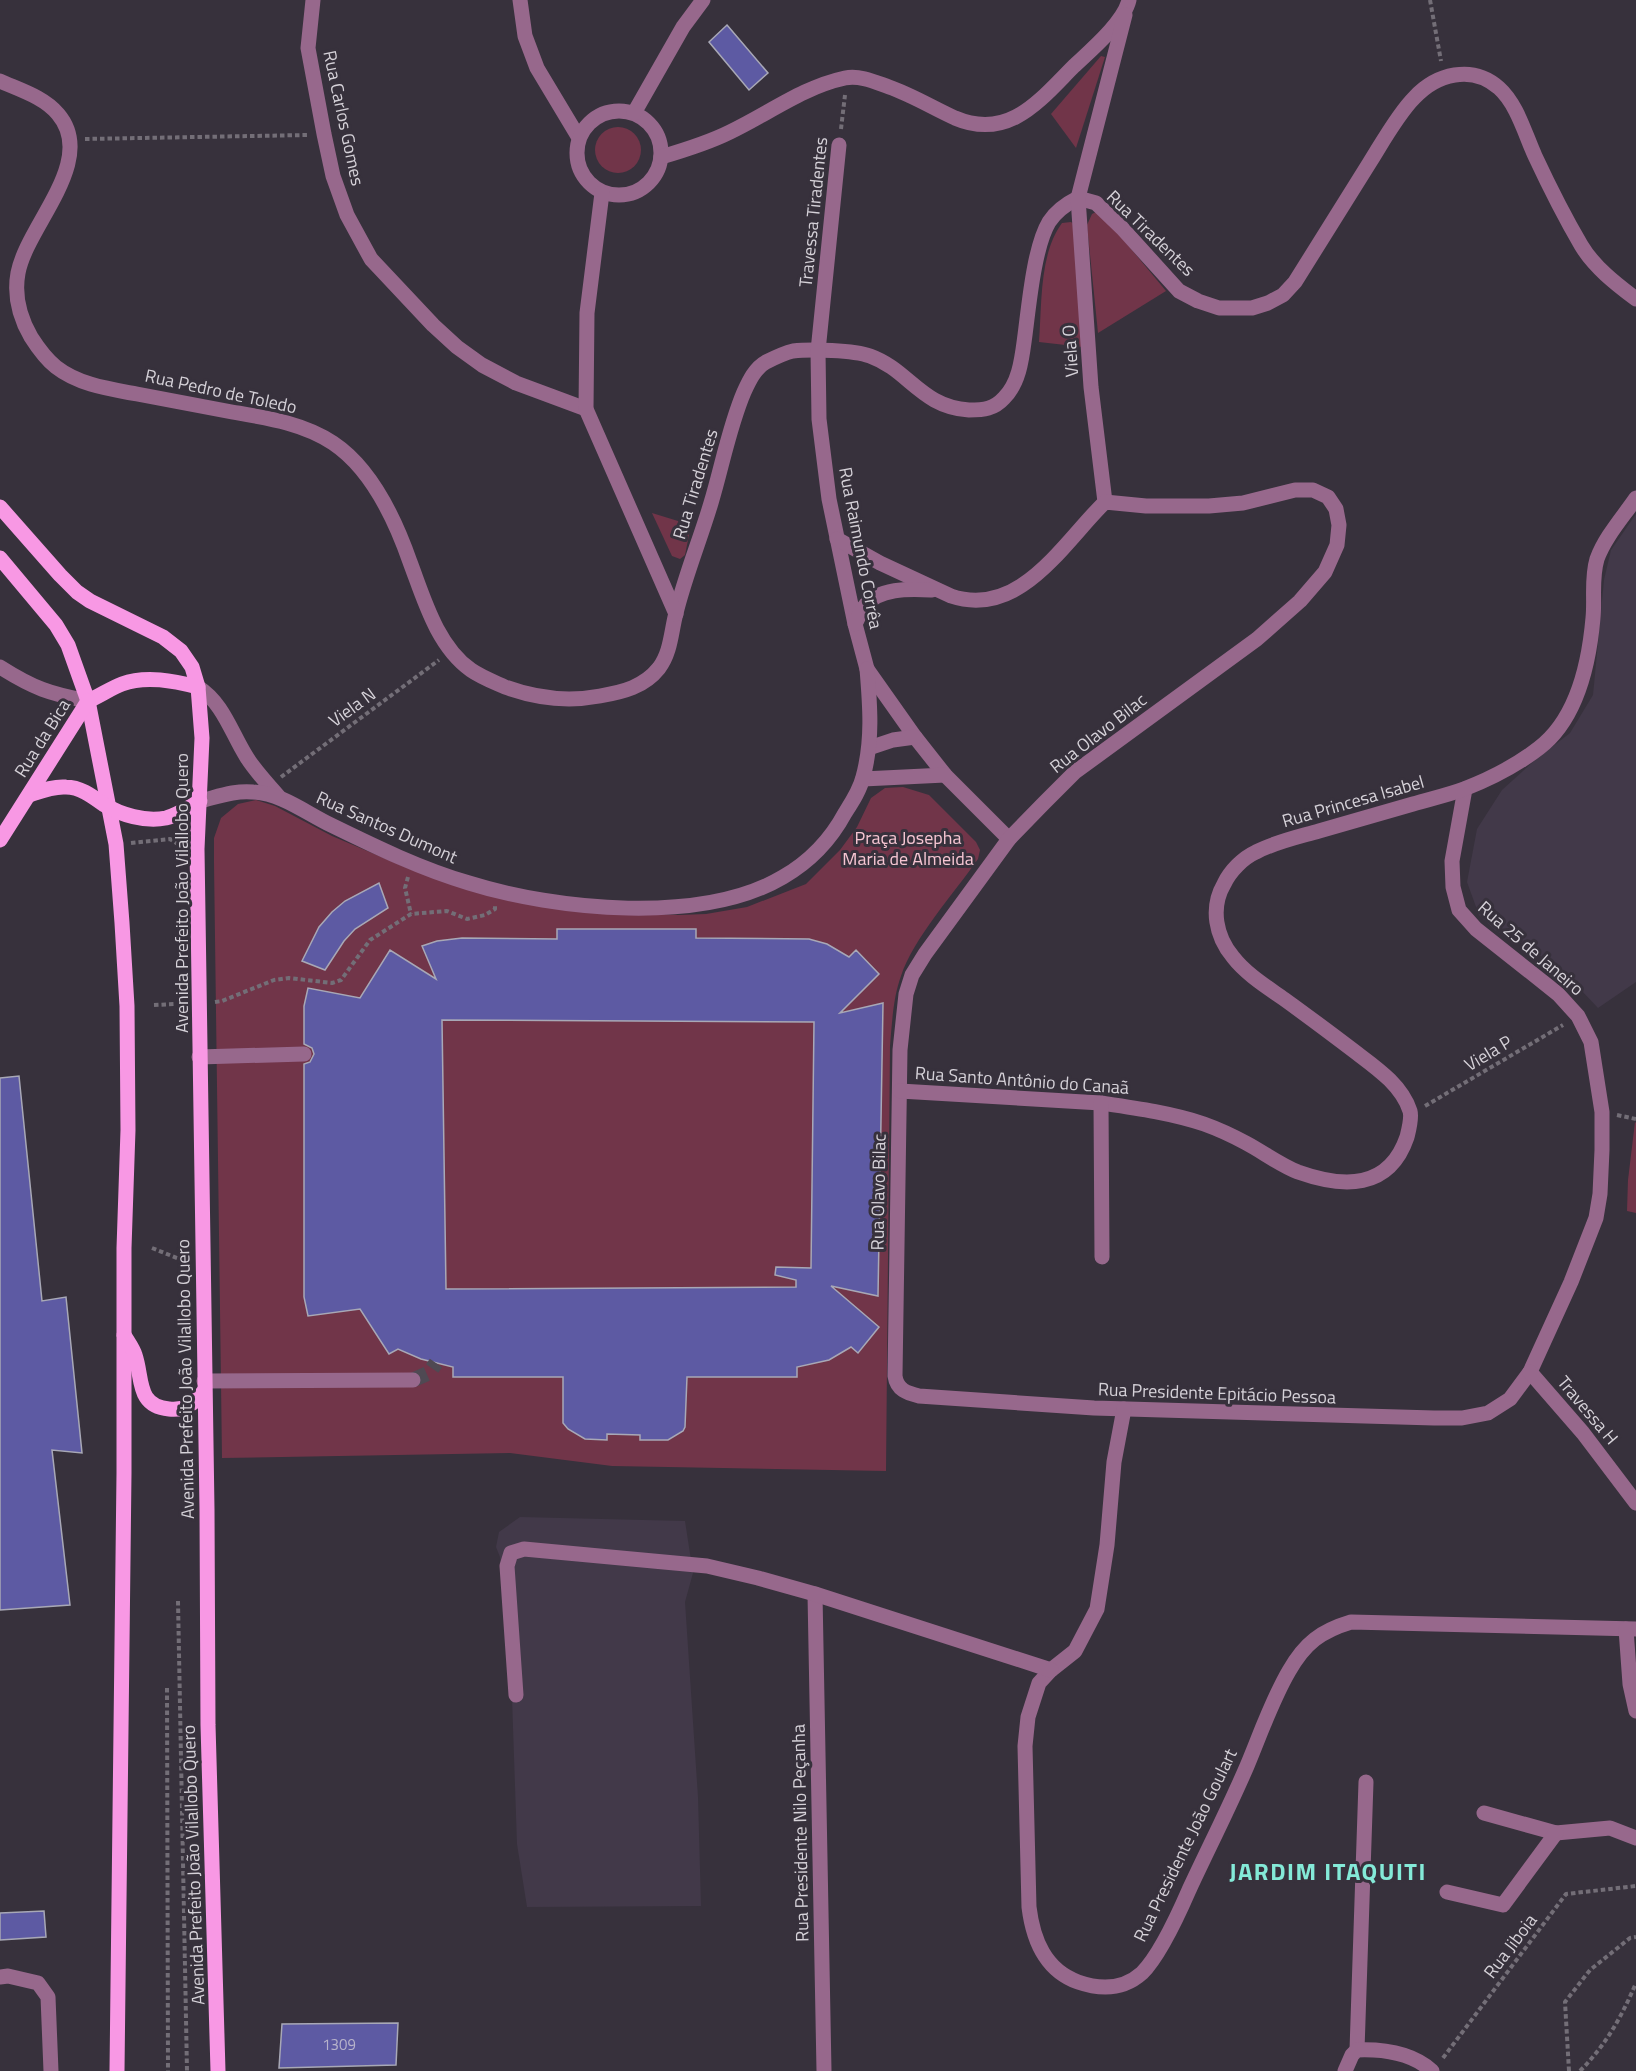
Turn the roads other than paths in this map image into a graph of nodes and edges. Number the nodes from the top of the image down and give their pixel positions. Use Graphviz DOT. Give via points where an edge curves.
graph roads {
  1 [pos="313,0"];
  2 [pos="520,0"];
  3 [pos="702,0"];
  4 [pos="1128,5"];
  5 [pos="0,81"];
  6 [pos="634,113"];
  7 [pos="579,138"];
  8 [pos="839,145"];
  9 [pos="661,157"];
  10 [pos="602,193"];
  11 [pos="1078,198"];
  12 [pos="1636,299"];
  13 [pos="818,351"];
  14 [pos="586,409"];
  15 [pos="1636,498"];
  16 [pos="1106,502"];
  17 [pos="0,507"];
  18 [pos="837,539"];
  19 [pos="0,558"];
  20 [pos="941,591"];
  21 [pos="676,614"];
  22 [pos="855,624"];
  23 [pos="0,667"];
  24 [pos="867,669"];
  25 [pos="198,687"];
  26 [pos="88,701"];
  27 [pos="915,737"];
  28 [pos="869,748"];
  29 [pos="945,775"];
  30 [pos="863,779"];
  31 [pos="1465,789"];
  32 [pos="274,791"];
  33 [pos="29,795"];
  34 [pos="200,801"];
  35 [pos="110,808"];
  36 [pos="1009,839"];
  37 [pos="0,840"];
  38 [pos="304,1054"];
  39 [pos="199,1057"];
  40 [pos="900,1091"];
  41 [pos="1101,1103"];
  42 [pos="1412,1114"];
  43 [pos="1102,1257"];
  44 [pos="124,1335"];
  45 [pos="1530,1372"];
  46 [pos="895,1376"];
  47 [pos="413,1380"];
  48 [pos="204,1386"];
  49 [pos="1124,1409"];
  50 [pos="1636,1503"];
  51 [pos="815,1594"];
  52 [pos="1631,1629"];
  53 [pos="1051,1670"];
  54 [pos="516,1695"];
  55 [pos="1636,1711"];
  56 [pos="1366,1782"];
  57 [pos="1484,1813"];
  58 [pos="1556,1833"];
  59 [pos="1636,1838"];
  60 [pos="1447,1892"];
  61 [pos="0,1977"];
  62 [pos="1357,2049"];
  63 [pos="1436,2066"];
  64 [pos="51,2071"];
  65 [pos="117,2071"];
  66 [pos="218,2071"];
  67 [pos="824,2071"];
  68 [pos="1345,2071"];
  1 -- 14 [label="street, Rua Carlos Gomes" via="308,48 333,176 347,215 371,259 457,347 482,366"];
  2 -- 7 [label="street" via="525,36 537,68"];
  3 -- 6 [label="street"];
  4 -- 9 [label="street" via="1100,40 1036,104 1014,119 972,124 896,90 862,78 846,78 811,88 729,133"];
  4 -- 11 [label="street, Viela O"];
  5 -- 21 [label="street, Rua Pedro de Toledo" via="52,108 61,117 71,140 65,176 18,271 19,309 25,327 55,366 72,377 104,388 279,421 333,443 354,460 395,522 432,618 452,651 469,669 516,691 558,699 588,698 634,688 650,679 663,663"];
  6 -- 7 [label="street" via="619,110 596,117"];
  6 -- 9 [label="street" via="655,130 661,143"];
  7 -- 10 [label="street" via="576,151 583,176"];
  8 -- 13 [label="street, Travessa Tiradentes"];
  9 -- 10 [label="street" via="658,170 641,190 615,196"];
  10 -- 14 [label="street" via="588,312"];
  11 -- 12 [label="street, Rua Tiradentes" via="1096,203 1179,291 1219,308 1252,308 1283,295 1295,282 1413,99 1444,76 1476,76 1500,88 1511,102 1582,248 1611,280"];
  11 -- 13 [label="street, Rua Tiradentes" via="1064,205 1047,224 1039,249 1016,382 1004,399 989,409 951,408 931,399 870,356"];
  11 -- 16 [label="street, Viela O" via="1091,387"];
  13 -- 18 [label="street, Rua Raimundo Corrêa" via="819,420"];
  13 -- 21 [label="street, Rua Tiradentes" via="792,351 760,365 750,379"];
  14 -- 21 [label="street"];
  15 -- 31 [label="street, Rua Princesa Isabel" via="1597,560 1590,641 1570,713 1541,747"];
  16 -- 20 [label="street" via="1015,591 982,601"];
  16 -- 36 [label="street, Rua Olavo Bilac" via="1209,506 1244,503 1295,489 1312,490 1328,497 1336,508 1337,545 1325,572 1257,639 1075,772"];
  17 -- 25 [label="main road, Avenida Prefeito João Vilallobo Quero" via="77,592 173,644 187,658"];
  18 -- 20 [label="street"];
  18 -- 22 [label="street, Rua Raimundo Corrêa"];
  19 -- 26 [label="main road" via="56,625 68,645"];
  20 -- 22 [label="street" via="884,593 865,605"];
  22 -- 24 [label="street, Rua Raimundo Corrêa"];
  23 -- 26 [label="street" via="44,691"];
  24 -- 27 [label="street, Rua Raimundo Corrêa"];
  24 -- 28 [label="street, Rua Santos Dumont"];
  25 -- 26 [label="main road" via="168,680 134,681"];
  25 -- 32 [label="street" via="218,705 248,759"];
  25 -- 34 [label="main road, Avenida Prefeito João Vilallobo Quero" via="202,738"];
  26 -- 33 [label="main road, Rua da Bica"];
  26 -- 35 [label="main road"];
  27 -- 28 [label="street"];
  27 -- 29 [label="street, Rua Raimundo Corrêa"];
  28 -- 30 [label="street, Rua Santos Dumont"];
  29 -- 30 [label="street"];
  29 -- 36 [label="street, Rua Raimundo Corrêa"];
  30 -- 32 [label="street, Rua Santos Dumont" via="835,832 782,878 743,895 663,908 592,907 516,895 431,871 321,820"];
  31 -- 42 [label="street, Rua Princesa Isabel" via="1255,852 1222,885 1217,906 1221,940 1234,959 1381,1071 1402,1093"];
  31 -- 45 [label="street, Rua 25 de Janeiro" via="1452,861 1459,910 1476,929 1558,994 1578,1016 1591,1042 1602,1112 1596,1218"];
  32 -- 34 [label="street, Rua Santos Dumont" via="235,792"];
  33 -- 35 [label="main road, Rua da Bica" via="66,787 83,791"];
  33 -- 37 [label="main road, Rua da Bica"];
  34 -- 35 [label="main road" via="177,814 156,819"];
  34 -- 39 [label="main road, Avenida Prefeito João Vilallobo Quero"];
  35 -- 44 [label="main road" via="127,1006"];
  36 -- 40 [label="street, Rua Olavo Bilac" via="912,975 902,1017"];
  38 -- 39 [label="street"];
  39 -- 48 [label="main road, Avenida Prefeito João Vilallobo Quero"];
  40 -- 41 [label="street, Rua Santo Antônio do Canaã"];
  40 -- 46 [label="street, Rua Olavo Bilac"];
  41 -- 42 [label="street, Rua Santo Antônio do Canaã" via="1205,1125 1296,1171 1344,1182 1367,1180 1386,1170 1408,1135"];
  41 -- 43 [label="street"];
  44 -- 48 [label="main road" via="136,1358 143,1392 154,1404 164,1409 184,1408 196,1401"];
  44 -- 65 [label="main road"];
  45 -- 49 [label="street, Rua Presidente Epitácio Pessoa" via="1510,1399 1488,1413 1462,1418"];
  45 -- 50 [label="street, Travessa H"];
  46 -- 49 [label="street, Rua Presidente Epitácio Pessoa" via="898,1387 919,1396"];
  47 -- 48 [label="street"];
  48 -- 66 [label="main road, Avenida Prefeito João Vilallobo Quero"];
  49 -- 53 [label="street, Rua Presidente João Goulart" via="1097,1609 1075,1651"];
  51 -- 53 [label="street"];
  51 -- 54 [label="street" via="695,1564 524,1549 511,1553 507,1566"];
  51 -- 67 [label="street, Rua Presidente Nilo Peçanha"];
  52 -- 53 [label="street, Rua Presidente João Goulart" via="1351,1622 1315,1638 1289,1671 1159,1947 1142,1972 1125,1985 1108,1988 1092,1987 1060,1973 1046,1960 1032,1928 1025,1746 1034,1697 1039,1683"];
  52 -- 55 [label="street" via="1630,1684"];
  56 -- 62 [label="street"];
  57 -- 58 [label="street"];
  58 -- 59 [label="street" via="1610,1828"];
  58 -- 60 [label="street" via="1503,1905"];
  61 -- 64 [label="street" via="38,1983 48,1997"];
  62 -- 63 [label="street" via="1409,2056"];
  62 -- 68 [label="street"];
}
